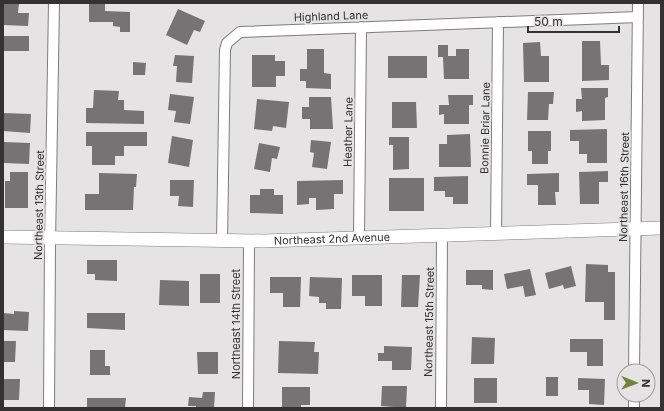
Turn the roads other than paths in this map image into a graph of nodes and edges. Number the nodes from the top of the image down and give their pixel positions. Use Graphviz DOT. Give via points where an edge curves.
graph roads {
  1 [pos="54,3"];
  2 [pos="638,3"];
  3 [pos="638,17"];
  4 [pos="498,22"];
  5 [pos="361,27"];
  6 [pos="661,228"];
  7 [pos="636,229"];
  8 [pos="496,234"];
  9 [pos="442,235"];
  10 [pos="3,237"];
  11 [pos="50,238"];
  12 [pos="359,238"];
  13 [pos="222,241"];
  14 [pos="249,241"];
  15 [pos="634,363"];
  16 [pos="49,408"];
  17 [pos="248,408"];
  18 [pos="441,408"];
  1 -- 11 [label="street, Northeast 13th Street"];
  2 -- 3 [label="street, Northeast 16th Street"];
  3 -- 4 [label="street, Highland Lane"];
  3 -- 7 [label="street, Northeast 16th Street"];
  4 -- 5 [label="street, Highland Lane"];
  4 -- 8 [label="street, Bonnie Briar Lane"];
  5 -- 12 [label="street, Heather Lane"];
  5 -- 13 [label="street, Highland Lane" via="248,30 240,32 227,43"];
  6 -- 7 [label="street, Northeast 2nd Avenue"];
  7 -- 8 [label="street, Northeast 2nd Avenue"];
  7 -- 15 [label="street, Northeast 16th Street"];
  8 -- 9 [label="street, Northeast 2nd Avenue"];
  9 -- 12 [label="street, Northeast 2nd Avenue"];
  9 -- 18 [label="street, Northeast 15th Street"];
  10 -- 11 [label="street, Northeast 2nd Avenue"];
  11 -- 13 [label="street, Northeast 2nd Avenue"];
  11 -- 16 [label="street, Northeast 13th Street"];
  12 -- 14 [label="street, Northeast 2nd Avenue"];
  13 -- 14 [label="street, Northeast 2nd Avenue"];
  14 -- 17 [label="street, Northeast 14th Street"];
}
